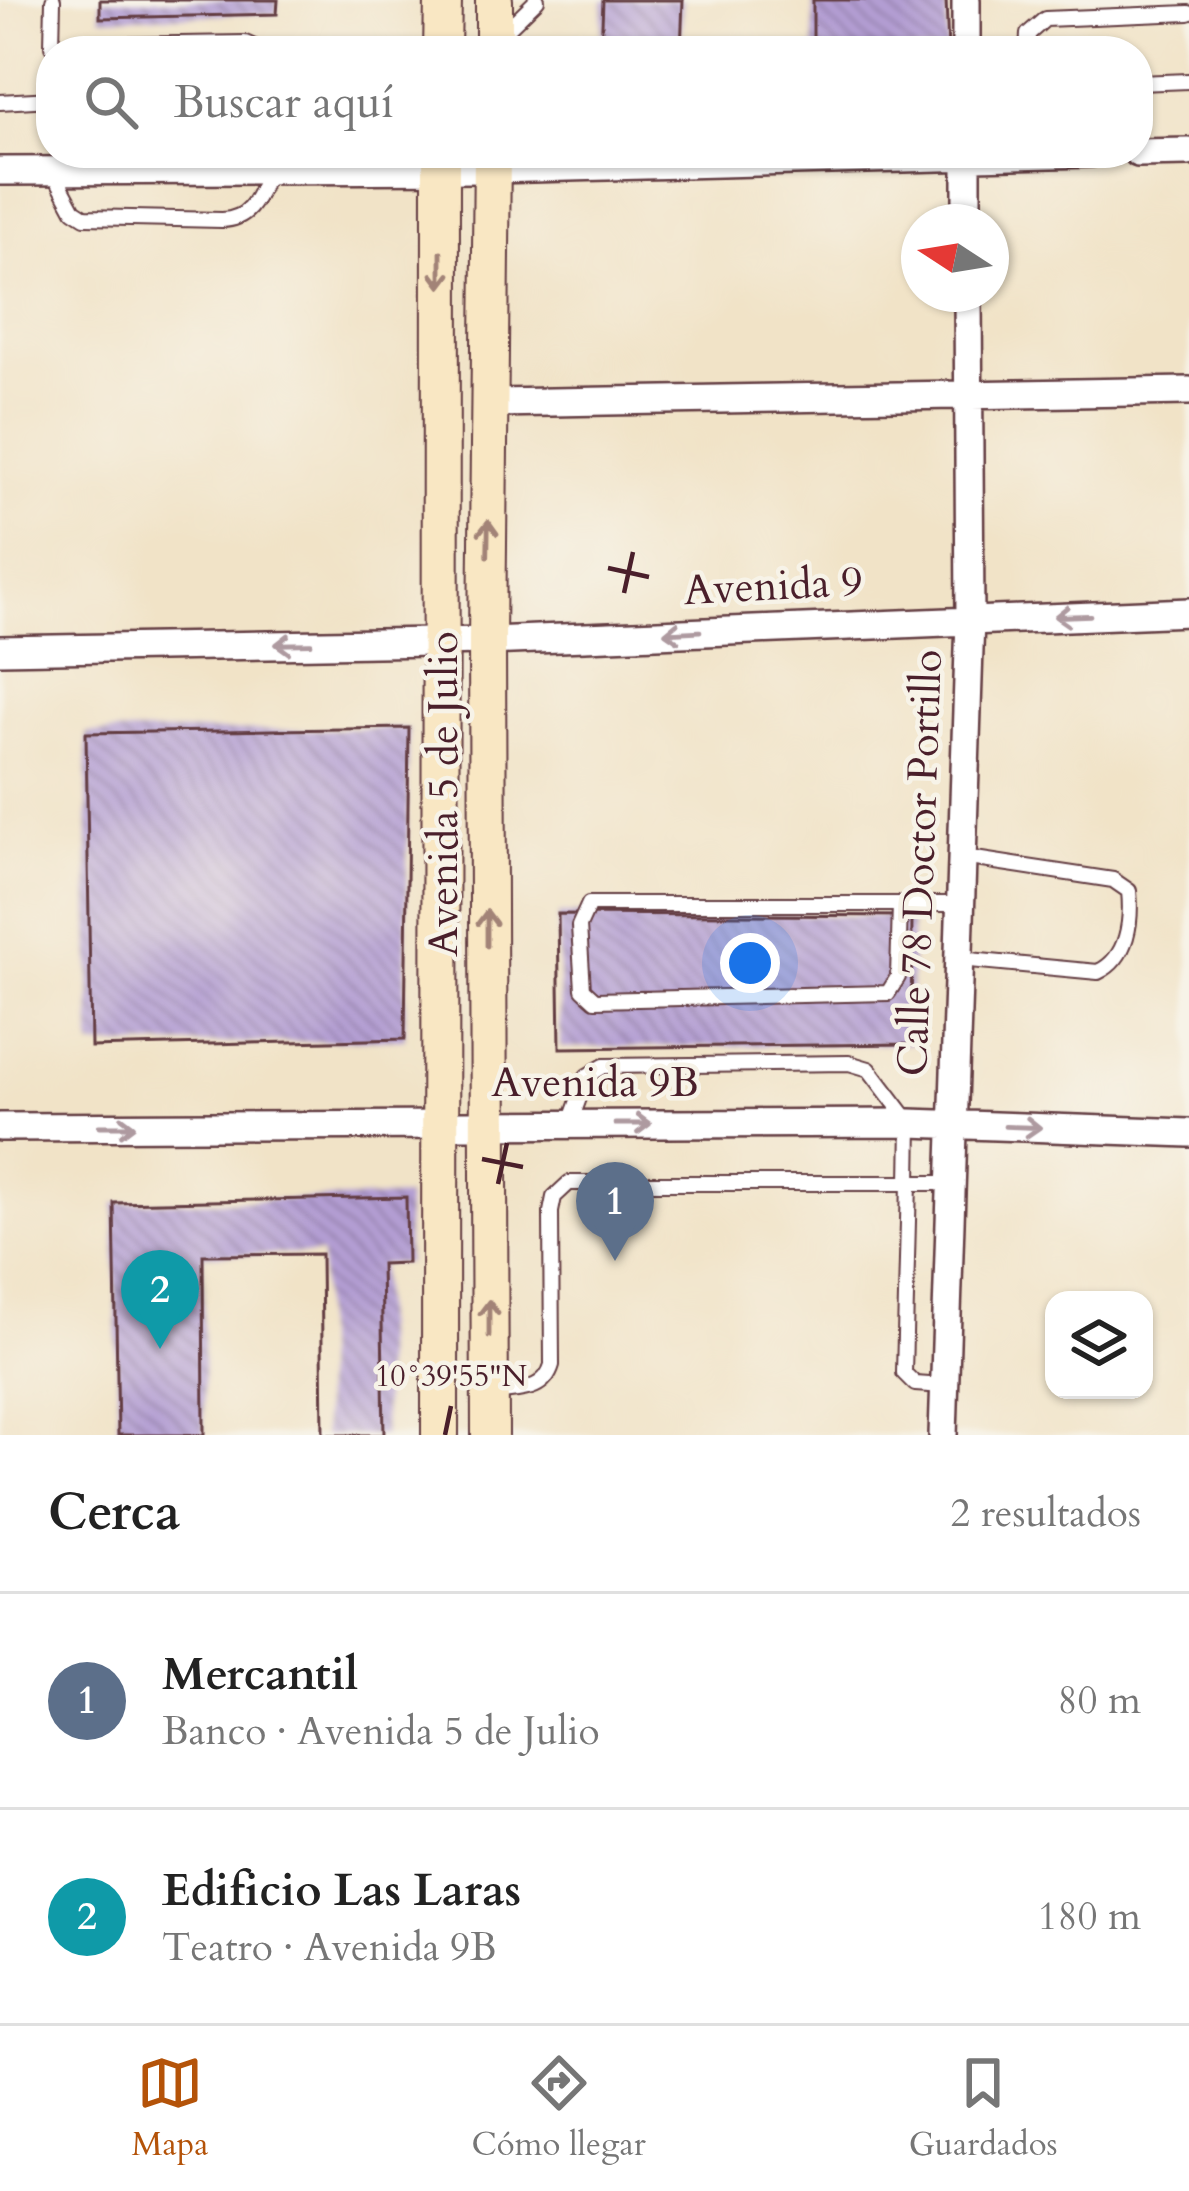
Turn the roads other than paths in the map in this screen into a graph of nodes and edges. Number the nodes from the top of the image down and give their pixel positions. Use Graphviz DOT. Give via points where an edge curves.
graph roads {
  1 [pos="52,0"];
  2 [pos="443,0"];
  3 [pos="494,0"];
  4 [pos="537,0"];
  5 [pos="966,0"];
  6 [pos="1189,13"];
  7 [pos="52,36"];
  8 [pos="442,36"];
  9 [pos="494,36"];
  10 [pos="503,36"];
  11 [pos="967,36"];
  12 [pos="1028,36"];
  13 [pos="1189,81"];
  14 [pos="1153,82"];
  15 [pos="36,100"];
  16 [pos="0,101"];
  17 [pos="1189,152"];
  18 [pos="1153,153"];
  19 [pos="308,168"];
  20 [pos="441,168"];
  21 [pos="492,168"];
  22 [pos="967,168"];
  23 [pos="270,170"];
  24 [pos="0,171"];
  25 [pos="53,171"];
  26 [pos="968,204"];
  27 [pos="968,312"];
  28 [pos="1189,391"];
  29 [pos="968,398"];
  30 [pos="490,403"];
  31 [pos="1189,612"];
  32 [pos="970,619"];
  33 [pos="440,641"];
  34 [pos="487,641"];
  35 [pos="0,650"];
  36 [pos="962,857"];
  37 [pos="900,904"];
  38 [pos="960,904"];
  39 [pos="959,959"];
  40 [pos="441,1124"];
  41 [pos="488,1124"];
  42 [pos="570,1124"];
  43 [pos="910,1124"];
  44 [pos="954,1124"];
  45 [pos="0,1127"];
  46 [pos="1189,1133"];
  47 [pos="909,1183"];
  48 [pos="953,1183"];
  49 [pos="944,1386"];
  50 [pos="490,1394"];
  51 [pos="440,1435"];
  52 [pos="490,1435"];
  53 [pos="943,1435"];
  1 -- 7 [label="lane"];
  2 -- 8 [label="main road"];
  3 -- 9 [label="main road"];
  4 -- 10 [label="lane"];
  5 -- 11 [label="street"];
  6 -- 12 [label="lane" via="1045,20"];
  13 -- 14 [label="lane"];
  15 -- 16 [label="lane"];
  17 -- 18 [label="street"];
  19 -- 23 [label="street"];
  20 -- 33 [label="main road, Avenida 5 de Julio, one-way"];
  21 -- 30 [label="main road, Avenida 5 de Julio"];
  22 -- 26 [label="street"];
  23 -- 25 [label="street"];
  23 -- 25 [label="lane" via="251,210 222,220 85,217"];
  24 -- 25 [label="street"];
  27 -- 29 [label="street, Calle 78 Doctor Portillo"];
  28 -- 29 [label="street"];
  29 -- 30 [label="street"];
  29 -- 32 [label="street, Calle 78 Doctor Portillo"];
  34 -- 30 [label="main road, Avenida 5 de Julio, one-way"];
  31 -- 32 [label="street, Avenida 9, one-way"];
  32 -- 34 [label="street, Avenida 9, one-way"];
  32 -- 36 [label="street, Calle 78 Doctor Portillo"];
  33 -- 34 [label="street, Avenida 9"];
  33 -- 35 [label="street, Avenida 9, one-way"];
  33 -- 40 [label="main road, Avenida 5 de Julio"];
  41 -- 34 [label="main road, Avenida 5 de Julio, one-way"];
  36 -- 38 [label="street, Calle 78 Doctor Portillo"];
  36 -- 39 [label="lane" via="1113,880 1129,891 1131,912 1118,957 1098,972"];
  37 -- 37 [label="lane" via="589,904 579,926 583,989 595,1000 888,993 898,977"];
  37 -- 38 [label="lane"];
  38 -- 39 [label="street, Calle 78 Doctor Portillo"];
  39 -- 44 [label="street, Calle 78 Doctor Portillo"];
  40 -- 41 [label="street, Avenida 9B"];
  45 -- 40 [label="street, Avenida 9B, one-way"];
  40 -- 51 [label="main road, Avenida 5 de Julio"];
  41 -- 42 [label="street, Avenida 9B"];
  50 -- 41 [label="main road, Avenida 5 de Julio, one-way"];
  42 -- 43 [label="street, Avenida 9B, one-way"];
  42 -- 43 [label="lane" via="587,1076 604,1066 840,1062 869,1069"];
  43 -- 44 [label="street, Avenida 9B"];
  43 -- 47 [label="lane"];
  44 -- 46 [label="street, Avenida 9B, one-way"];
  44 -- 48 [label="street, Calle 78 Doctor Portillo"];
  47 -- 48 [label="lane"];
  47 -- 49 [label="lane" via="904,1373 915,1384"];
  47 -- 50 [label="lane" via="569,1183 550,1212 549,1376 539,1386"];
  48 -- 49 [label="street, Calle 78 Doctor Portillo"];
  49 -- 53 [label="street, Calle 78 Doctor Portillo"];
  50 -- 52 [label="main road, Avenida 5 de Julio"];
}
